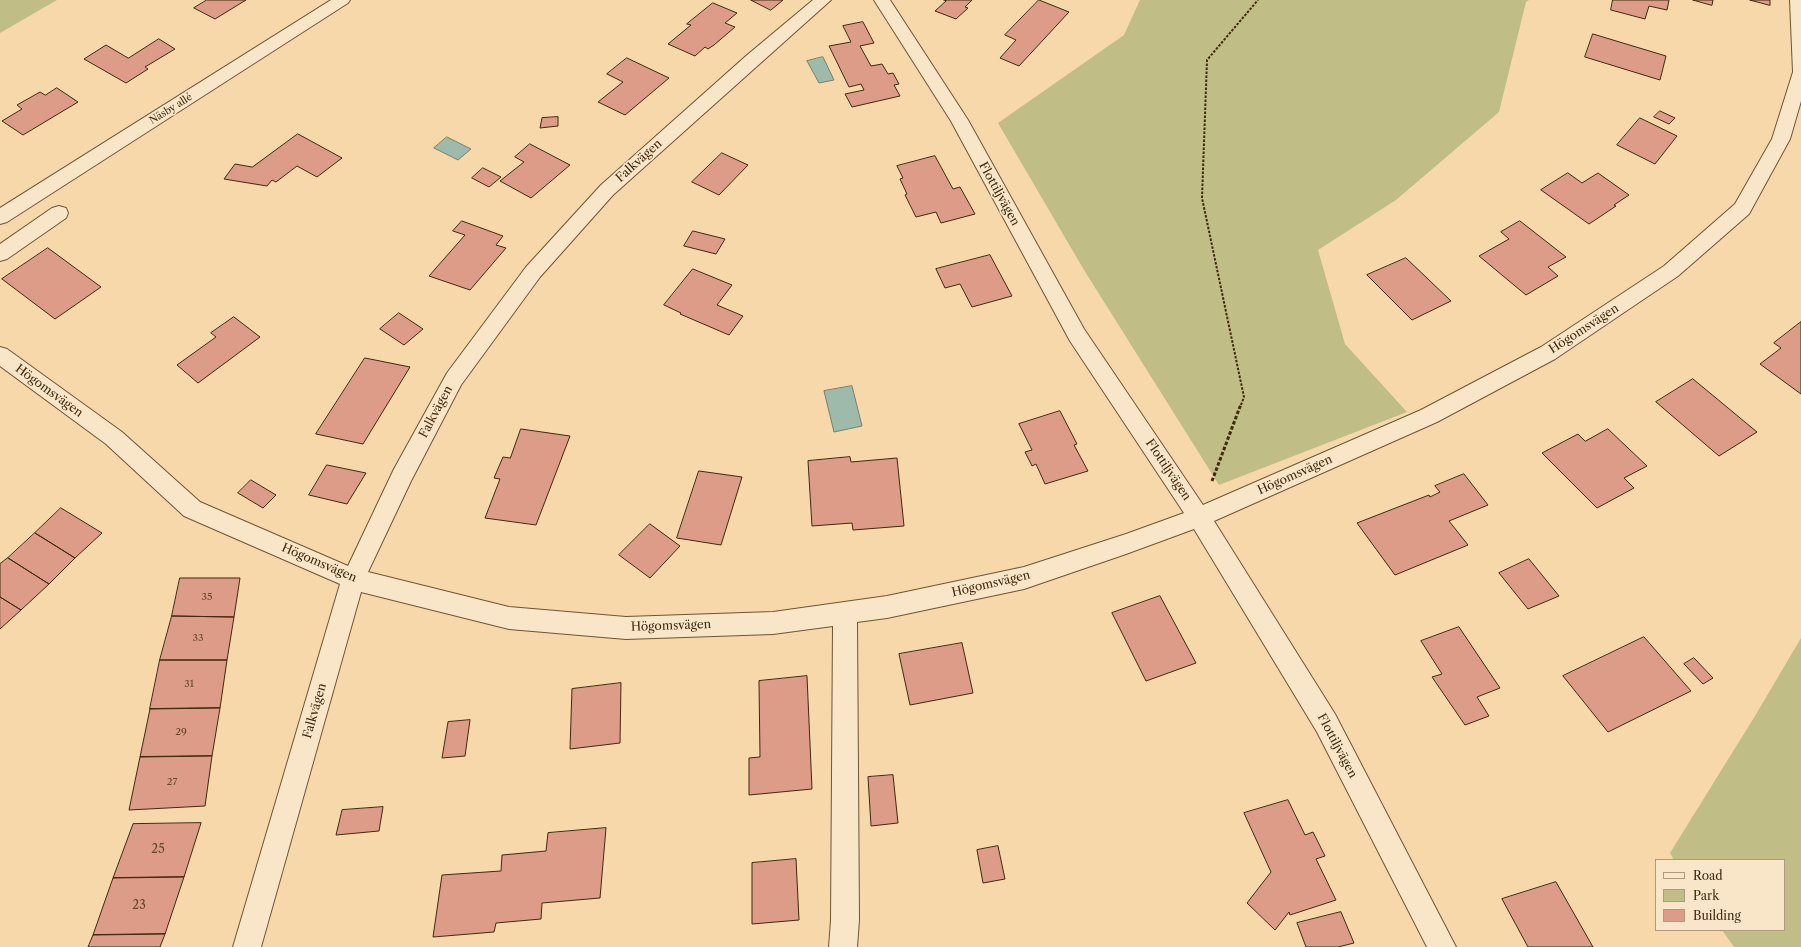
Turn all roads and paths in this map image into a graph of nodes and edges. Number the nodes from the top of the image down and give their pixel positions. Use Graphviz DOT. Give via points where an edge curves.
graph roads {
  1 [pos="342,0"];
  2 [pos="823,0"];
  3 [pos="882,0"];
  4 [pos="1258,0"];
  5 [pos="1798,0"];
  6 [pos="60,213"];
  7 [pos="0,217"];
  8 [pos="0,254"];
  9 [pos="0,355"];
  10 [pos="1199,517"];
  11 [pos="353,579"];
  12 [pos="845,613"];
  13 [pos="247,947"];
  14 [pos="842,947"];
  15 [pos="1442,947"];
  1 -- 7 [label="street, Näsby allé"];
  2 -- 11 [label="street, Falkvägen" via="607,190 533,272 454,379 402,476"];
  3 -- 10 [label="street, Flottiljvägen" via="959,120 1077,335"];
  4 -- 10 [label="path" via="1207,60 1202,198 1244,397"];
  5 -- 10 [label="street, Högomsvägen" via="1801,72 1781,139 1742,209 1671,271 1548,352 1429,416"];
  6 -- 8 [label="street"];
  9 -- 11 [label="street, Högomsvägen" via="114,438 192,509"];
  10 -- 12 [label="street, Högomsvägen" via="1024,578 887,607"];
  10 -- 15 [label="street, Flottiljvägen" via="1326,723"];
  11 -- 12 [label="street, Högomsvägen" via="509,618 626,628 773,623"];
  11 -- 13 [label="street, Falkvägen"];
  12 -- 14 [label="street" via="845,920"];
}
